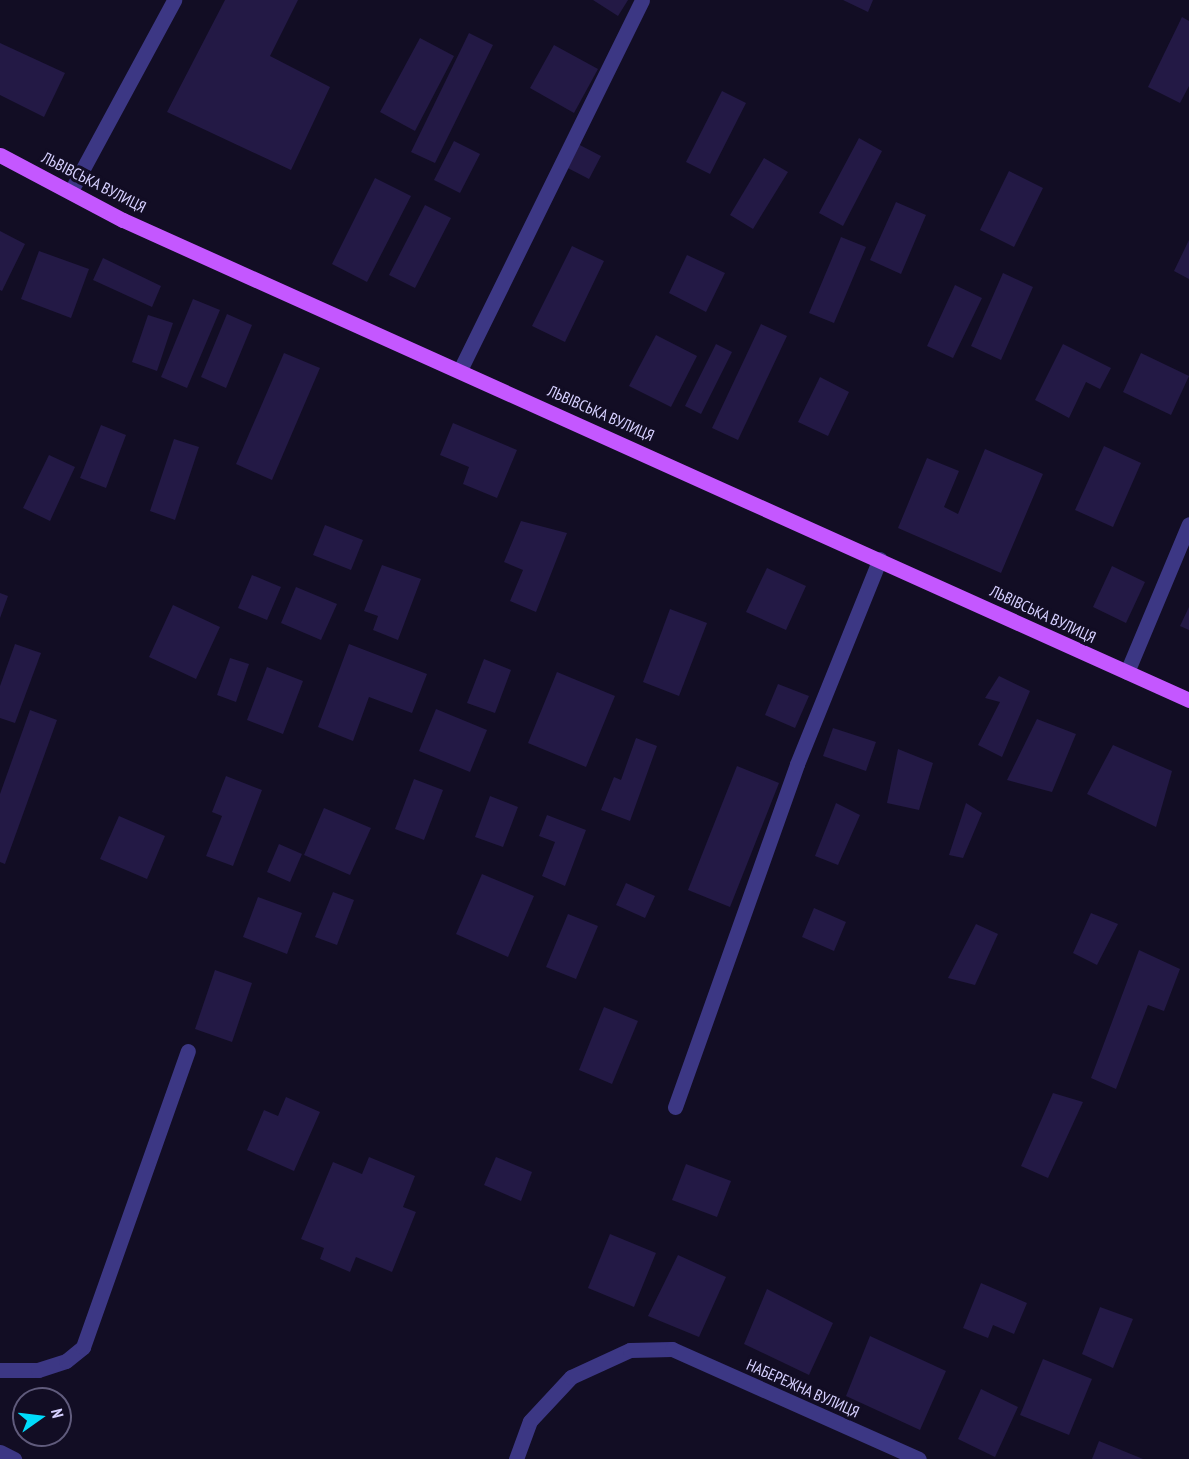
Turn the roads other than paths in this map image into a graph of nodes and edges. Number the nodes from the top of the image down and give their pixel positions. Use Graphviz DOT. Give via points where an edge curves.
graph roads {
  1 [pos="174,0"];
  2 [pos="642,0"];
  3 [pos="0,155"];
  4 [pos="72,189"];
  5 [pos="460,370"];
  6 [pos="1189,524"];
  7 [pos="880,559"];
  8 [pos="1127,672"];
  9 [pos="1189,700"];
  10 [pos="188,1051"];
  11 [pos="675,1107"];
  12 [pos="0,1371"];
  13 [pos="0,1452"];
  14 [pos="14,1459"];
  15 [pos="516,1459"];
  16 [pos="919,1459"];
  1 -- 4 [label="street"];
  2 -- 5 [label="street"];
  3 -- 4 [label="main road, ЛЬВІВСЬКА ВУЛИЦЯ"];
  4 -- 5 [label="main road, ЛЬВІВСЬКА ВУЛИЦЯ" via="123,220"];
  5 -- 7 [label="main road, ЛЬВІВСЬКА ВУЛИЦЯ"];
  6 -- 8 [label="street"];
  7 -- 8 [label="main road, ЛЬВІВСЬКА ВУЛИЦЯ"];
  7 -- 11 [label="street" via="797,764"];
  8 -- 9 [label="main road, ЛЬВІВСЬКА ВУЛИЦЯ"];
  10 -- 12 [label="street" via="83,1347 66,1361 38,1370"];
  13 -- 14 [label="street"];
  15 -- 16 [label="street, НАБЕРЕЖНА ВУЛИЦЯ" via="530,1421 572,1377 630,1350 672,1349"];
}
